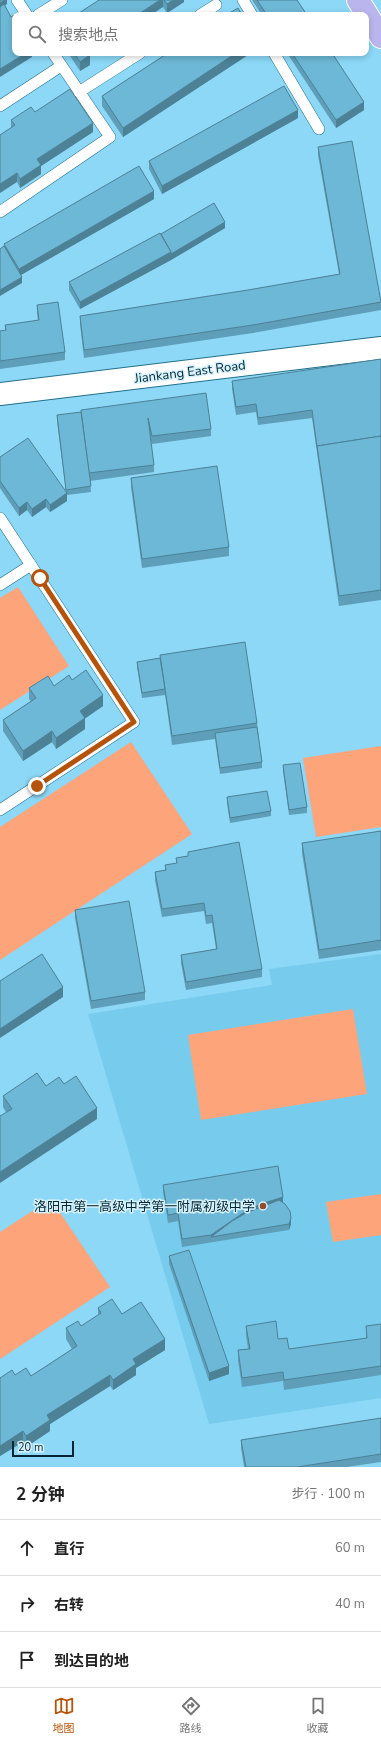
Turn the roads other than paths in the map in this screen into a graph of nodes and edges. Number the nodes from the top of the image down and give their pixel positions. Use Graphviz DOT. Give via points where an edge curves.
graph roads {
  1 [pos="17,0"];
  2 [pos="62,0"];
  3 [pos="243,0"];
  4 [pos="358,0"];
  5 [pos="216,5"];
  6 [pos="25,12"];
  7 [pos="43,12"];
  8 [pos="205,12"];
  9 [pos="250,12"];
  10 [pos="365,12"];
  11 [pos="369,18"];
  12 [pos="381,37"];
  13 [pos="55,56"];
  14 [pos="135,56"];
  15 [pos="276,56"];
  16 [pos="61,66"];
  17 [pos="79,92"];
  18 [pos="0,106"];
  19 [pos="319,129"];
  20 [pos="0,212"];
  21 [pos="381,348"];
  22 [pos="0,394"];
  23 [pos="0,518"];
  24 [pos="31,565"];
  25 [pos="0,585"];
  26 [pos="0,810"];
  1 -- 6 [label="lane"];
  2 -- 7 [label="lane"];
  3 -- 9 [label="lane"];
  4 -- 10 [label="main road"];
  5 -- 8 [label="lane"];
  11 -- 12 [label="main road"];
  13 -- 16 [label="lane"];
  14 -- 17 [label="lane"];
  15 -- 19 [label="lane"];
  16 -- 17 [label="lane"];
  16 -- 18 [label="lane"];
  17 -- 20 [label="lane" via="110,137"];
  21 -- 22 [label="street, Jiankang East Road"];
  23 -- 24 [label="lane"];
  24 -- 25 [label="lane"];
  24 -- 26 [label="lane" via="134,722"];
}
